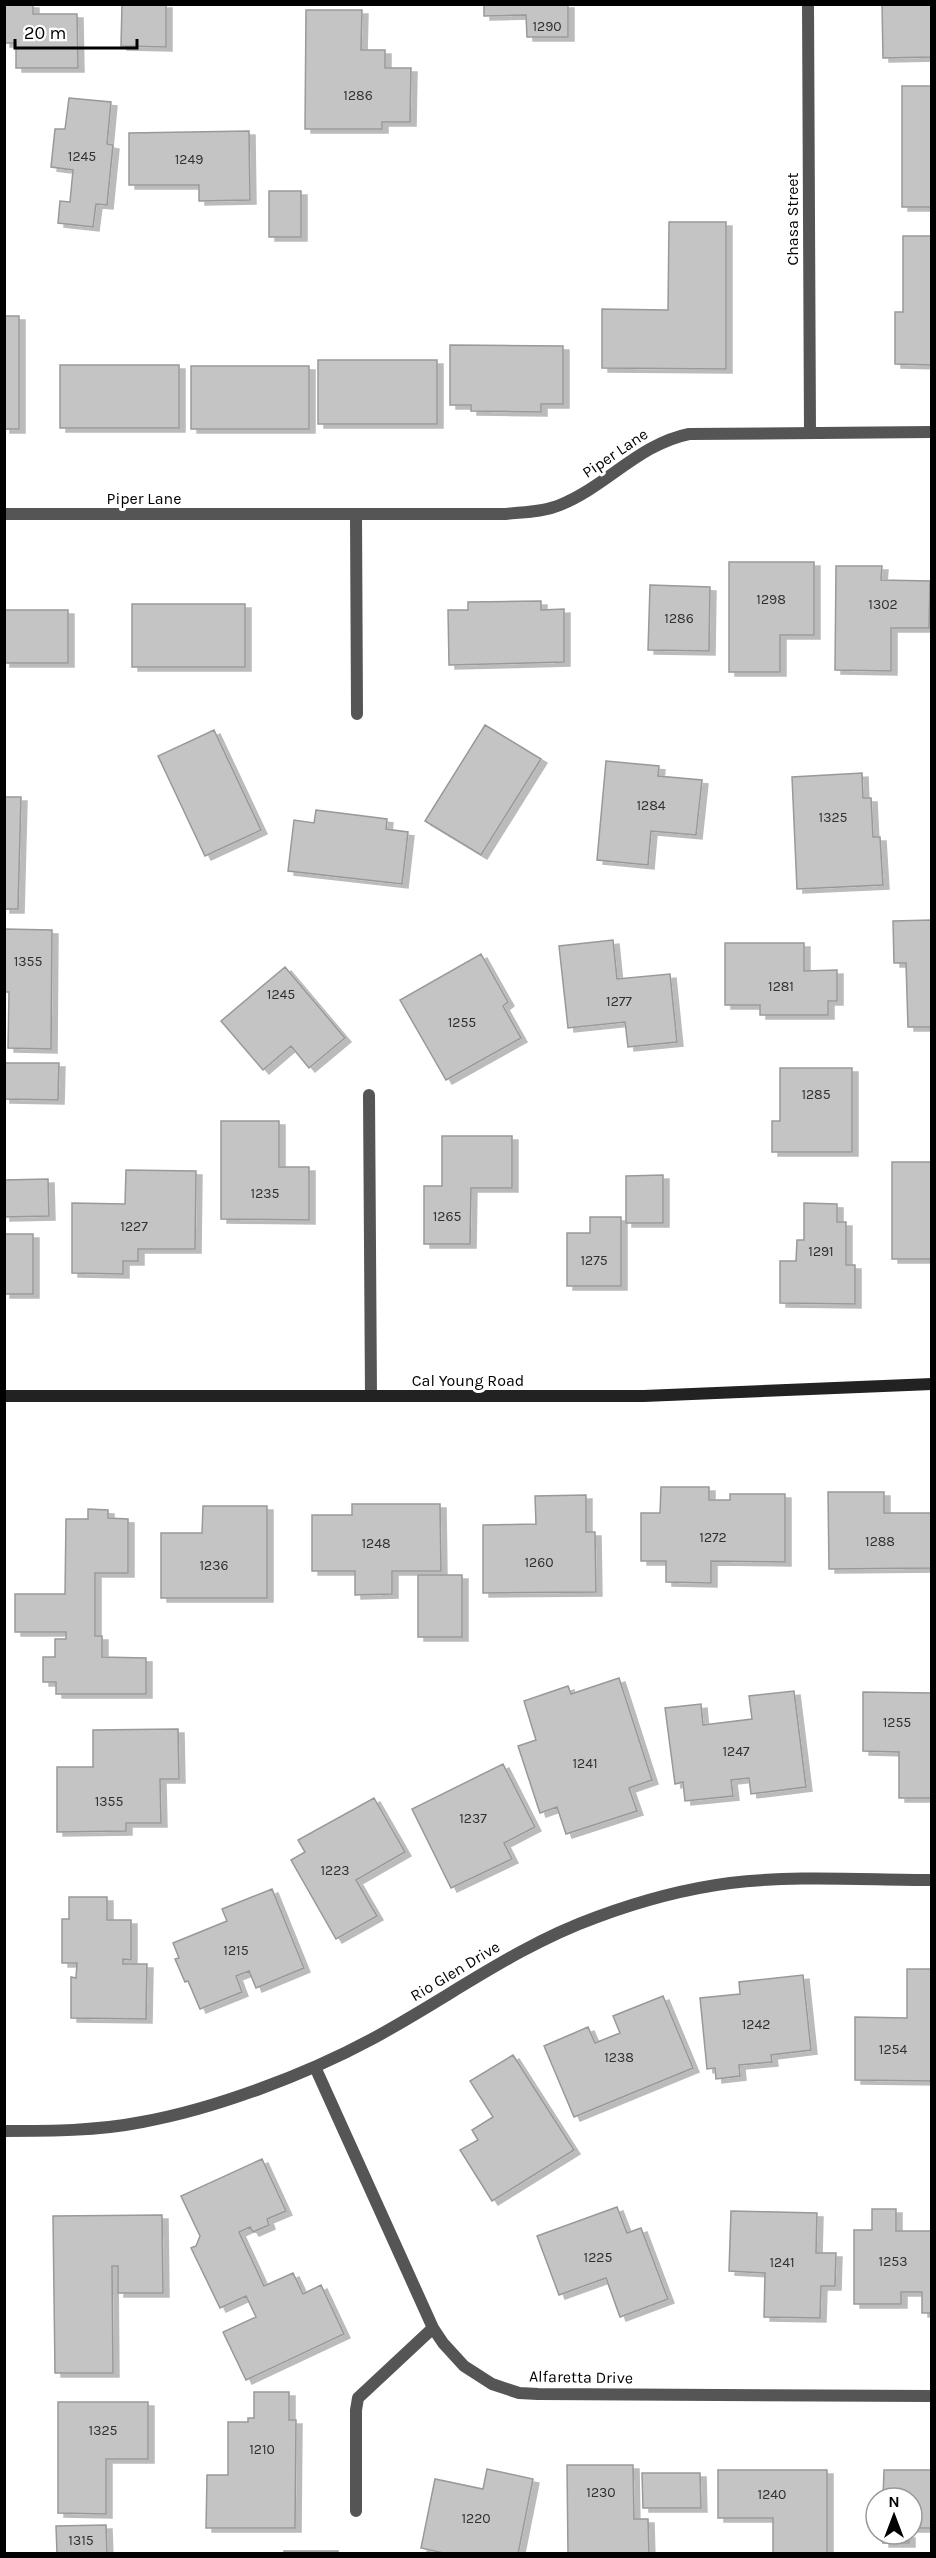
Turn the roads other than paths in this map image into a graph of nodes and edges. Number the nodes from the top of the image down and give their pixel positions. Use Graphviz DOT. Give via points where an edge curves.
graph roads {
  1 [pos="808,4"];
  2 [pos="932,432"];
  3 [pos="810,433"];
  4 [pos="4,514"];
  5 [pos="356,514"];
  6 [pos="357,714"];
  7 [pos="369,1095"];
  8 [pos="932,1383"];
  9 [pos="4,1396"];
  10 [pos="371,1396"];
  11 [pos="932,1880"];
  12 [pos="315,2067"];
  13 [pos="4,2131"];
  14 [pos="434,2328"];
  15 [pos="932,2396"];
  16 [pos="356,2511"];
  1 -- 3 [label="street, Chasa Street"];
  2 -- 3 [label="street, Piper Lane"];
  3 -- 5 [label="street, Piper Lane" via="672,437 654,445 587,492 559,506 535,511"];
  4 -- 5 [label="street, Piper Lane"];
  5 -- 6 [label="street"];
  7 -- 10 [label="street"];
  8 -- 10 [label="main road, Cal Young Road" via="644,1396"];
  9 -- 10 [label="main road, Cal Young Road"];
  11 -- 12 [label="street, Rio Glen Drive" via="733,1883 634,1904 559,1932 515,1954 372,2039"];
  12 -- 13 [label="street, Rio Glen Drive" via="208,2105 140,2123"];
  12 -- 14 [label="street, Alfaretta Drive"];
  14 -- 15 [label="street, Alfaretta Drive" via="452,2355 476,2376 519,2393"];
  14 -- 16 [label="street" via="358,2398"];
}
